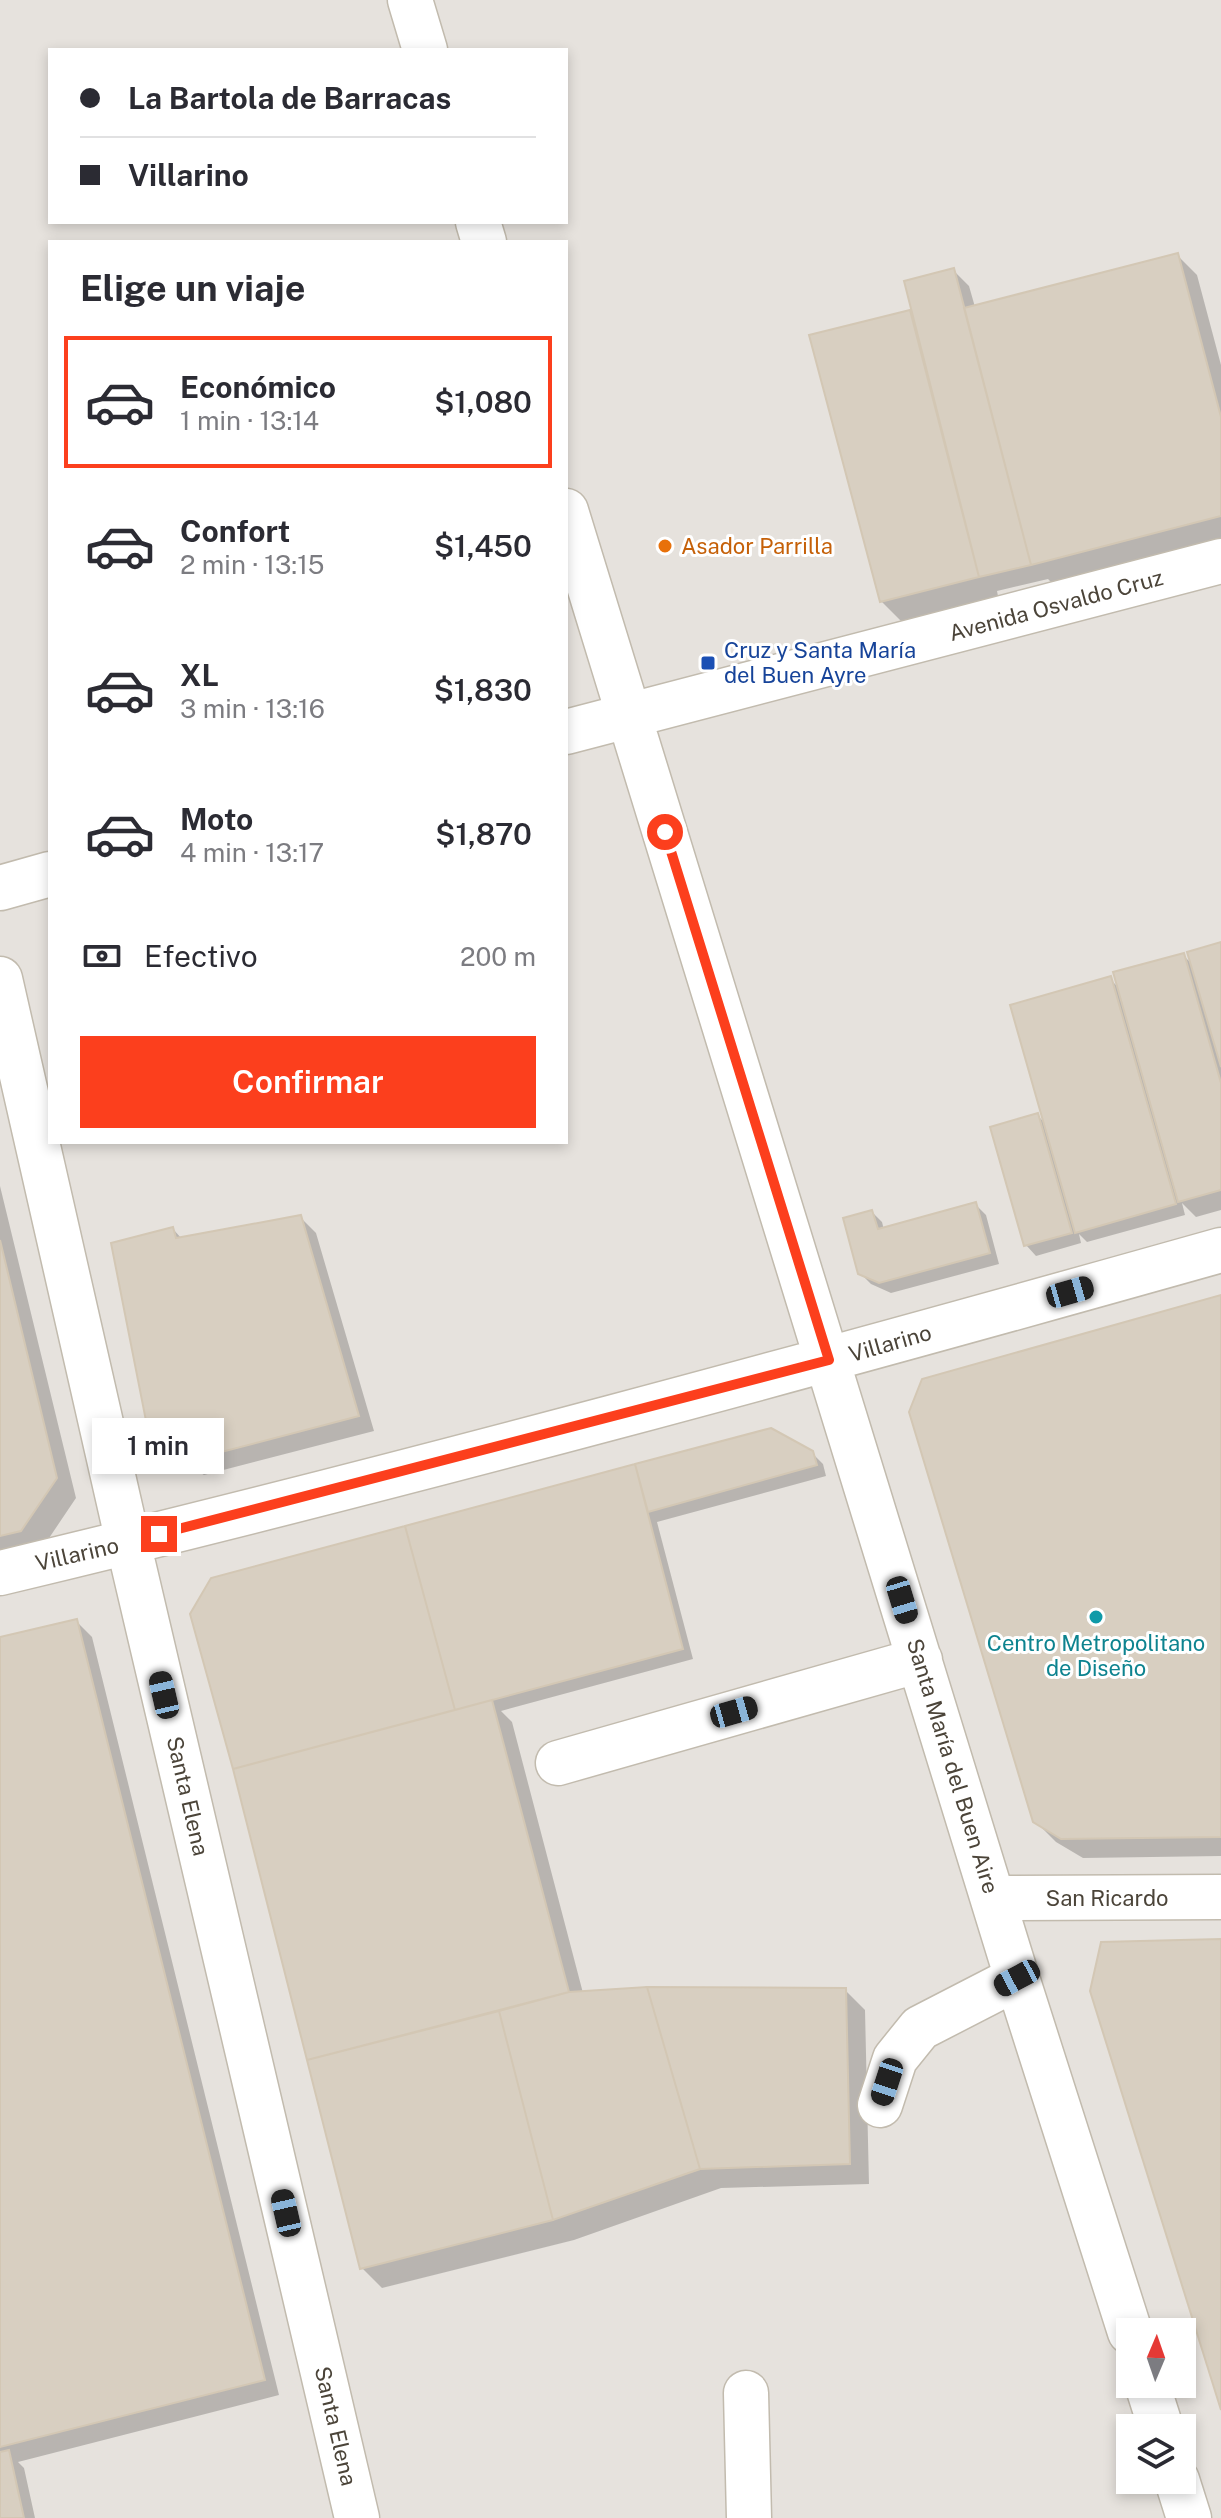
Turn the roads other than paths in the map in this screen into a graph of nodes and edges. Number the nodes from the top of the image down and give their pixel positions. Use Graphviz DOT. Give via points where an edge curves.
graph roads {
  1 [pos="410,0"];
  2 [pos="424,48"];
  3 [pos="568,517"];
  4 [pos="1221,561"];
  5 [pos="629,715"];
  6 [pos="568,731"];
  7 [pos="48,875"];
  8 [pos="0,888"];
  9 [pos="0,979"];
  10 [pos="1221,1250"];
  11 [pos="829,1360"];
  12 [pos="128,1542"];
  13 [pos="0,1573"];
  14 [pos="920,1660"];
  15 [pos="558,1763"];
  16 [pos="1221,1897"];
  17 [pos="994,1898"];
  18 [pos="1017,1978"];
  19 [pos="880,2105"];
  20 [pos="1126,2318"];
  21 [pos="746,2393"];
  22 [pos="1181,2494"];
  23 [pos="357,2518"];
  24 [pos="749,2518"];
  25 [pos="1189,2518"];
  1 -- 2 [label="street"];
  3 -- 5 [label="street, Santa María del Buen Aire"];
  4 -- 5 [label="street, Avenida Osvaldo Cruz"];
  5 -- 6 [label="street, Avenida Osvaldo Cruz"];
  5 -- 11 [label="street, Santa María del Buen Aire"];
  7 -- 8 [label="street"];
  9 -- 12 [label="street, Santa Elena"];
  10 -- 11 [label="street, Villarino"];
  11 -- 12 [label="street, Villarino"];
  11 -- 14 [label="street, Santa María del Buen Aire"];
  12 -- 13 [label="street, Villarino"];
  12 -- 23 [label="street, Santa Elena"];
  14 -- 15 [label="street"];
  14 -- 17 [label="street, Santa María del Buen Aire"];
  16 -- 17 [label="street, San Ricardo"];
  17 -- 18 [label="street, Santa María del Buen Aire"];
  18 -- 19 [label="street" via="920,2028 895,2059"];
  18 -- 20 [label="street, Santa María del Buen Aire"];
  21 -- 24 [label="street"];
  22 -- 25 [label="street"];
}
